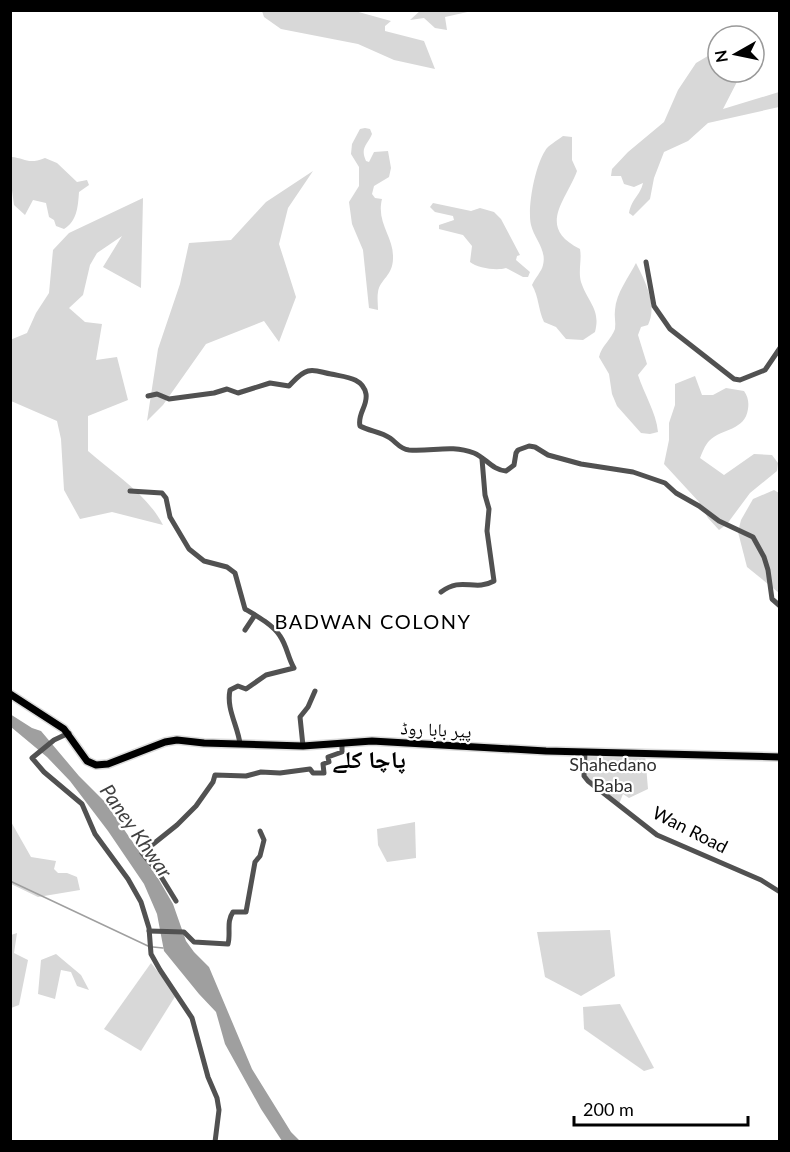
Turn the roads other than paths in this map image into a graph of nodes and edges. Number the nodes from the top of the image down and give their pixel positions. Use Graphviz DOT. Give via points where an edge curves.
graph roads {
  1 [pos="646,262"];
  2 [pos="780,348"];
  3 [pos="148,396"];
  4 [pos="482,459"];
  5 [pos="130,491"];
  6 [pos="441,592"];
  7 [pos="780,606"];
  8 [pos="255,615"];
  9 [pos="246,630"];
  10 [pos="315,691"];
  11 [pos="10,694"];
  12 [pos="69,733"];
  13 [pos="342,743"];
  14 [pos="240,744"];
  15 [pos="303,746"];
  16 [pos="585,752"];
  17 [pos="780,757"];
  18 [pos="260,831"];
  19 [pos="780,892"];
  20 [pos="176,901"];
  21 [pos="149,931"];
  22 [pos="215,1142"];
  1 -- 2 [label="street" via="654,306 670,329 734,380 765,370"];
  3 -- 4 [label="street" via="157,394 169,399 228,389 238,393 270,383 290,386 301,373 315,370 359,382 366,393 360,426 388,436 401,448 447,448 472,452"];
  4 -- 6 [label="street" via="494,581 484,585 457,584"];
  4 -- 7 [label="street" via="506,471 514,465 518,450 529,446 581,464 633,472 665,483 719,521 753,537 768,570 772,599"];
  5 -- 8 [label="street" via="162,493 170,517 189,549 204,561 235,573 242,604"];
  8 -- 9 [label="street"];
  8 -- 14 [label="street" via="280,636 294,668 266,675 246,689 238,686 230,690"];
  10 -- 15 [label="street" via="300,717"];
  11 -- 12 [label="main road"];
  12 -- 14 [label="main road, پیر بابا روڈ" via="87,762 96,765 177,740"];
  12 -- 21 [label="street" via="32,758 82,804 94,834 141,902"];
  13 -- 15 [label="main road, پیر بابا روڈ"];
  13 -- 16 [label="main road, پیر بابا روڈ" via="381,741"];
  13 -- 20 [label="street" via="342,752 328,757 329,762 323,764 324,772 313,773 310,769 215,775 196,806 142,853"];
  14 -- 15 [label="main road, پیر بابا روڈ"];
  16 -- 17 [label="main road, پیر بابا روڈ"];
  16 -- 19 [label="street, Wan Road" via="584,776 588,781 657,835"];
  18 -- 21 [label="street" via="264,840 255,862 246,912 231,914 228,944 194,942 184,932"];
  21 -- 22 [label="street" via="152,954 192,1018 217,1098"];
}
